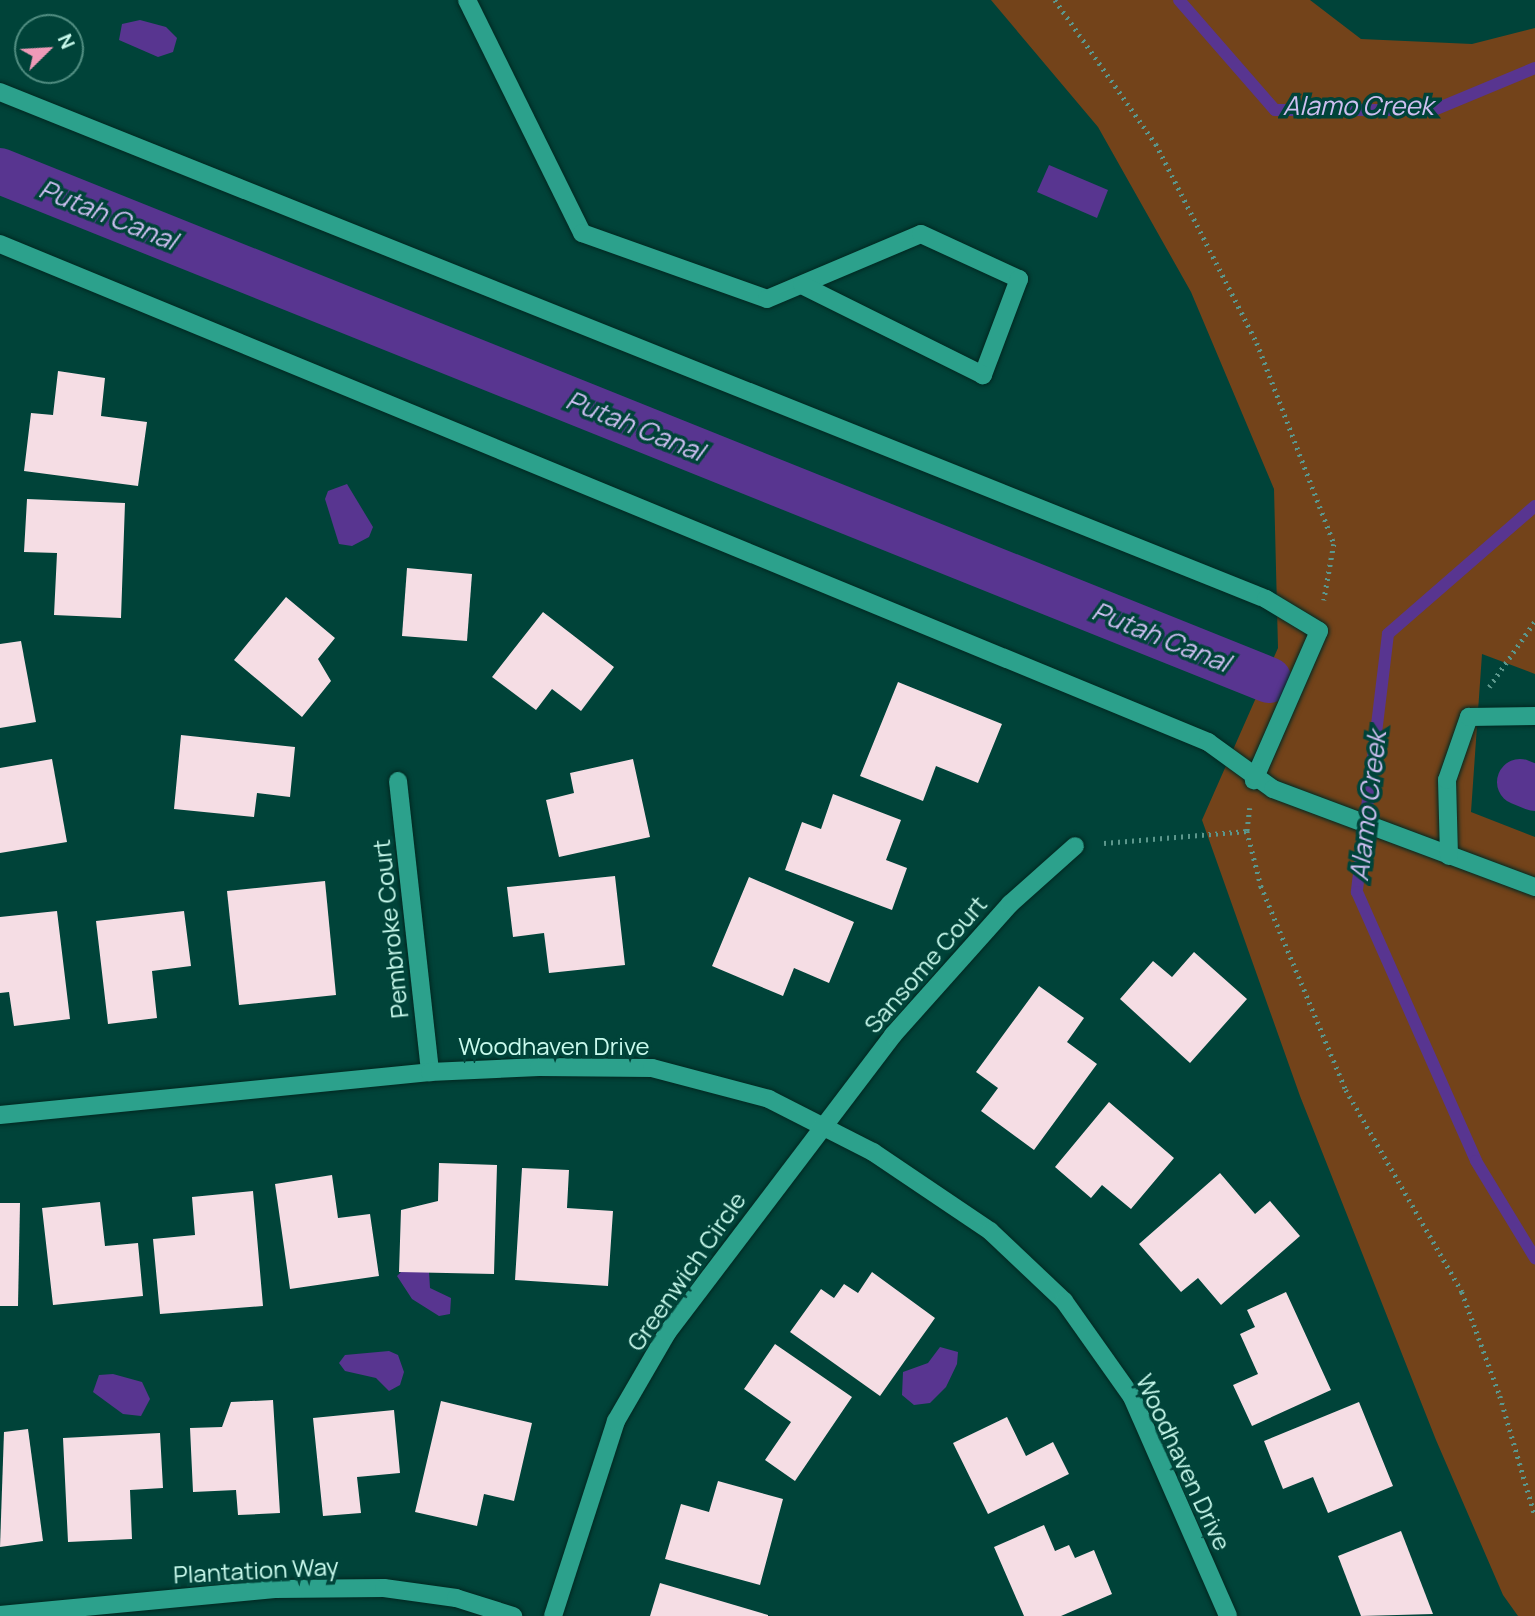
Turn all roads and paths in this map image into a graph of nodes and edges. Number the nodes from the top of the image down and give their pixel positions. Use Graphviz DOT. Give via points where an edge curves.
graph roads {
  1 [pos="467,0"];
  2 [pos="1055,0"];
  3 [pos="0,92"];
  4 [pos="0,244"];
  5 [pos="802,285"];
  6 [pos="1535,621"];
  7 [pos="1319,631"];
  8 [pos="1535,716"];
  9 [pos="1469,717"];
  10 [pos="1254,780"];
  11 [pos="398,781"];
  12 [pos="1247,831"];
  13 [pos="1075,846"];
  14 [pos="1449,856"];
  15 [pos="1535,887"];
  16 [pos="430,1072"];
  17 [pos="0,1115"];
  18 [pos="824,1125"];
  19 [pos="1535,1516"];
  20 [pos="0,1615"];
  21 [pos="513,1616"];
  22 [pos="553,1616"];
  23 [pos="1227,1616"];
  1 -- 5 [label="street" via="582,233 767,299"];
  2 -- 7 [label="path" via="1156,144 1257,343 1335,544"];
  3 -- 7 [label="street" via="1266,599"];
  4 -- 10 [label="street" via="1208,742"];
  5 -- 5 [label="street" via="921,234 1019,279 983,374"];
  6 -- 9 [label="path"];
  7 -- 10 [label="street"];
  8 -- 9 [label="street"];
  9 -- 14 [label="street" via="1447,780"];
  10 -- 12 [label="path"];
  10 -- 14 [label="street"];
  11 -- 16 [label="street, Pembroke Court"];
  12 -- 13 [label="path"];
  12 -- 19 [label="path" via="1261,886 1346,1090 1461,1292 1500,1395"];
  13 -- 18 [label="street, Sansome Court" via="1001,914 893,1035"];
  14 -- 15 [label="street"];
  16 -- 17 [label="street, Woodhaven Drive"];
  16 -- 18 [label="street, Woodhaven Drive" via="652,1068 754,1093"];
  18 -- 22 [label="street, Greenwich Circle" via="667,1333 616,1421"];
  18 -- 23 [label="street, Woodhaven Drive" via="990,1231 1064,1301 1132,1397"];
  20 -- 21 [label="street, Plantation Way" via="275,1589 384,1588 456,1598"];
}
